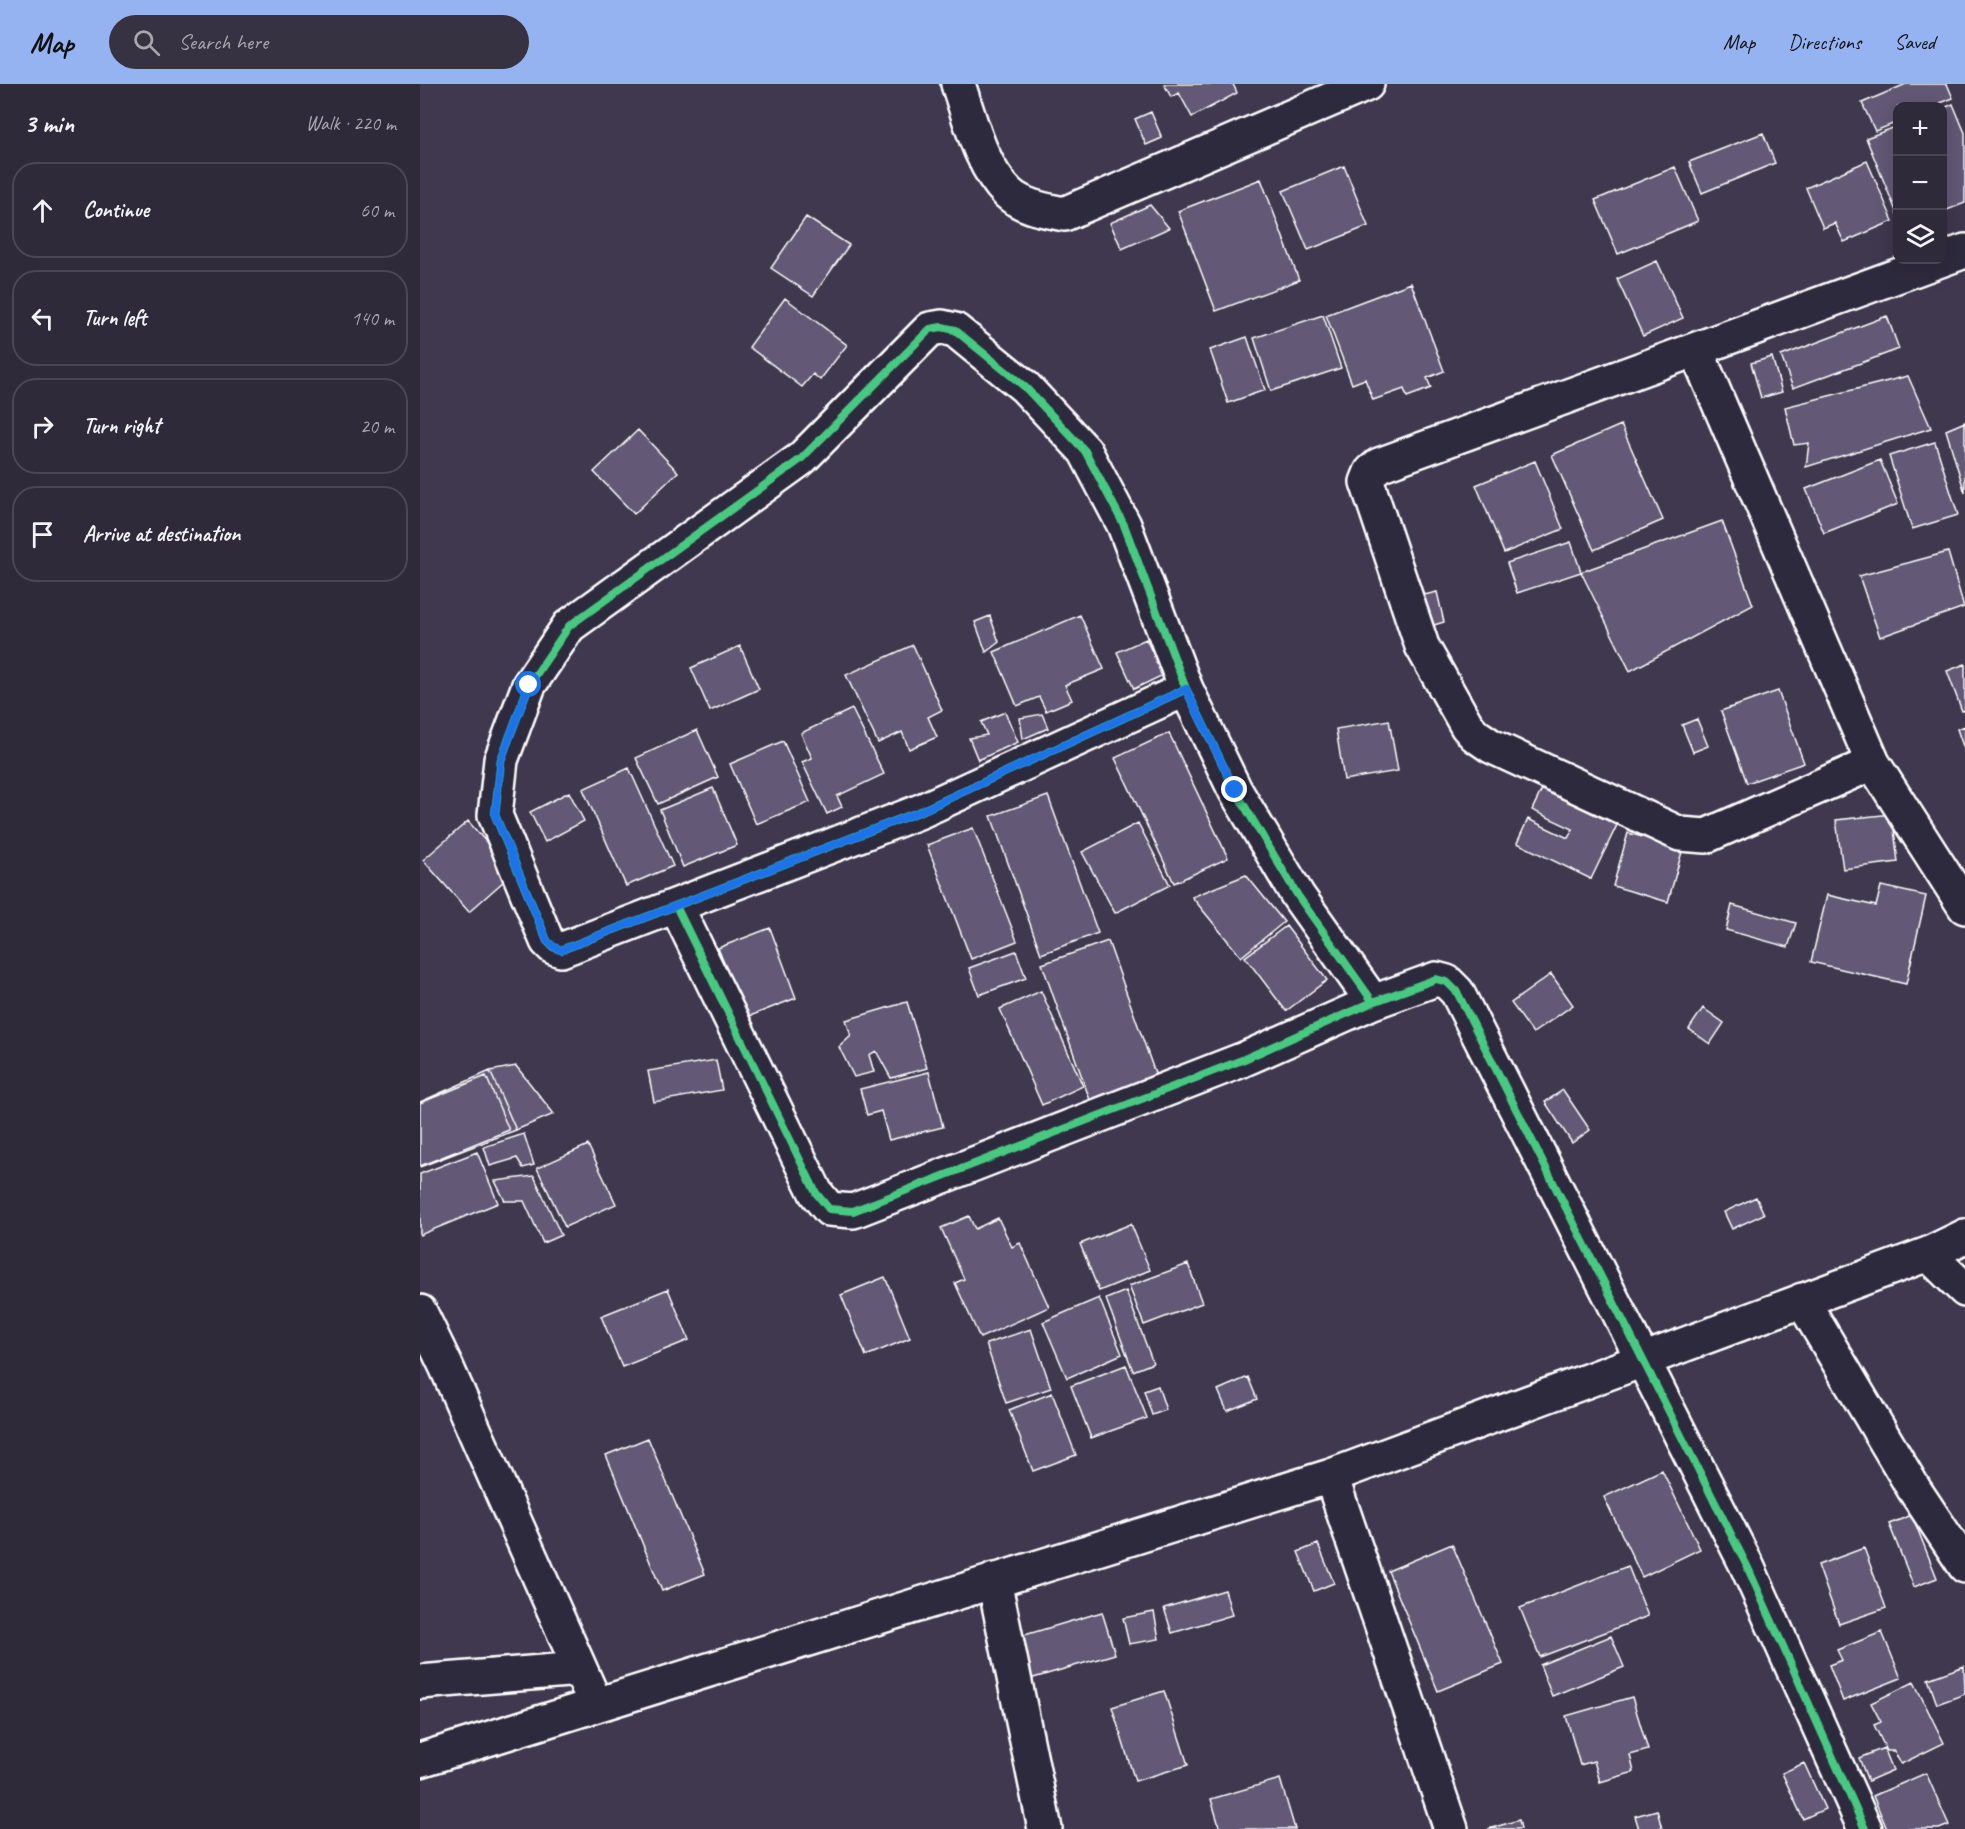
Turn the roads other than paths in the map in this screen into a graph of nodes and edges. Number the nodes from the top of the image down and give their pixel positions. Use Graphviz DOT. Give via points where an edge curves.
graph roads {
  1 [pos="958,84"];
  2 [pos="1367,84"];
  3 [pos="1965,251"];
  4 [pos="1696,350"];
  5 [pos="1186,689"];
  6 [pos="1873,763"];
  7 [pos="676,906"];
  8 [pos="1965,907"];
  9 [pos="1373,1002"];
  10 [pos="1965,1236"];
  11 [pos="1928,1254"];
  12 [pos="1965,1290"];
  13 [pos="1802,1300"];
  14 [pos="420,1312"];
  15 [pos="1643,1359"];
  16 [pos="1331,1476"];
  17 [pos="1965,1566"];
  18 [pos="994,1581"];
  19 [pos="580,1669"];
  20 [pos="420,1682"];
  21 [pos="596,1705"];
  22 [pos="420,1760"];
  23 [pos="1045,1829"];
  24 [pos="1451,1829"];
  25 [pos="1865,1829"];
  1 -- 2 [label="street" via="989,170 1009,194 1036,208 1064,214"];
  3 -- 4 [label="street"];
  4 -- 6 [label="street"];
  4 -- 6 [label="street" via="1379,465 1371,472 1368,482 1422,646 1475,735 1680,834 1706,836"];
  5 -- 7 [label="street" via="921,811"];
  5 -- 7 [label="street" via="1124,525 1085,451 1025,387 955,330 930,329 801,459 568,626 529,685 501,760 495,815 547,941 561,950"];
  5 -- 9 [label="street" via="1235,790 1298,896"];
  6 -- 8 [label="street"];
  7 -- 9 [label="street" via="816,1193 829,1209 853,1211 1242,1060"];
  9 -- 15 [label="street" via="1436,979 1447,982 1457,992"];
  10 -- 11 [label="street"];
  11 -- 12 [label="street"];
  11 -- 13 [label="street"];
  13 -- 15 [label="street"];
  13 -- 17 [label="street" via="1914,1489"];
  14 -- 19 [label="street"];
  15 -- 16 [label="street"];
  15 -- 25 [label="street" via="1747,1566"];
  16 -- 18 [label="street"];
  16 -- 24 [label="street"];
  18 -- 21 [label="street"];
  18 -- 23 [label="street"];
  19 -- 20 [label="street"];
  19 -- 21 [label="street"];
  21 -- 22 [label="street"];
}
